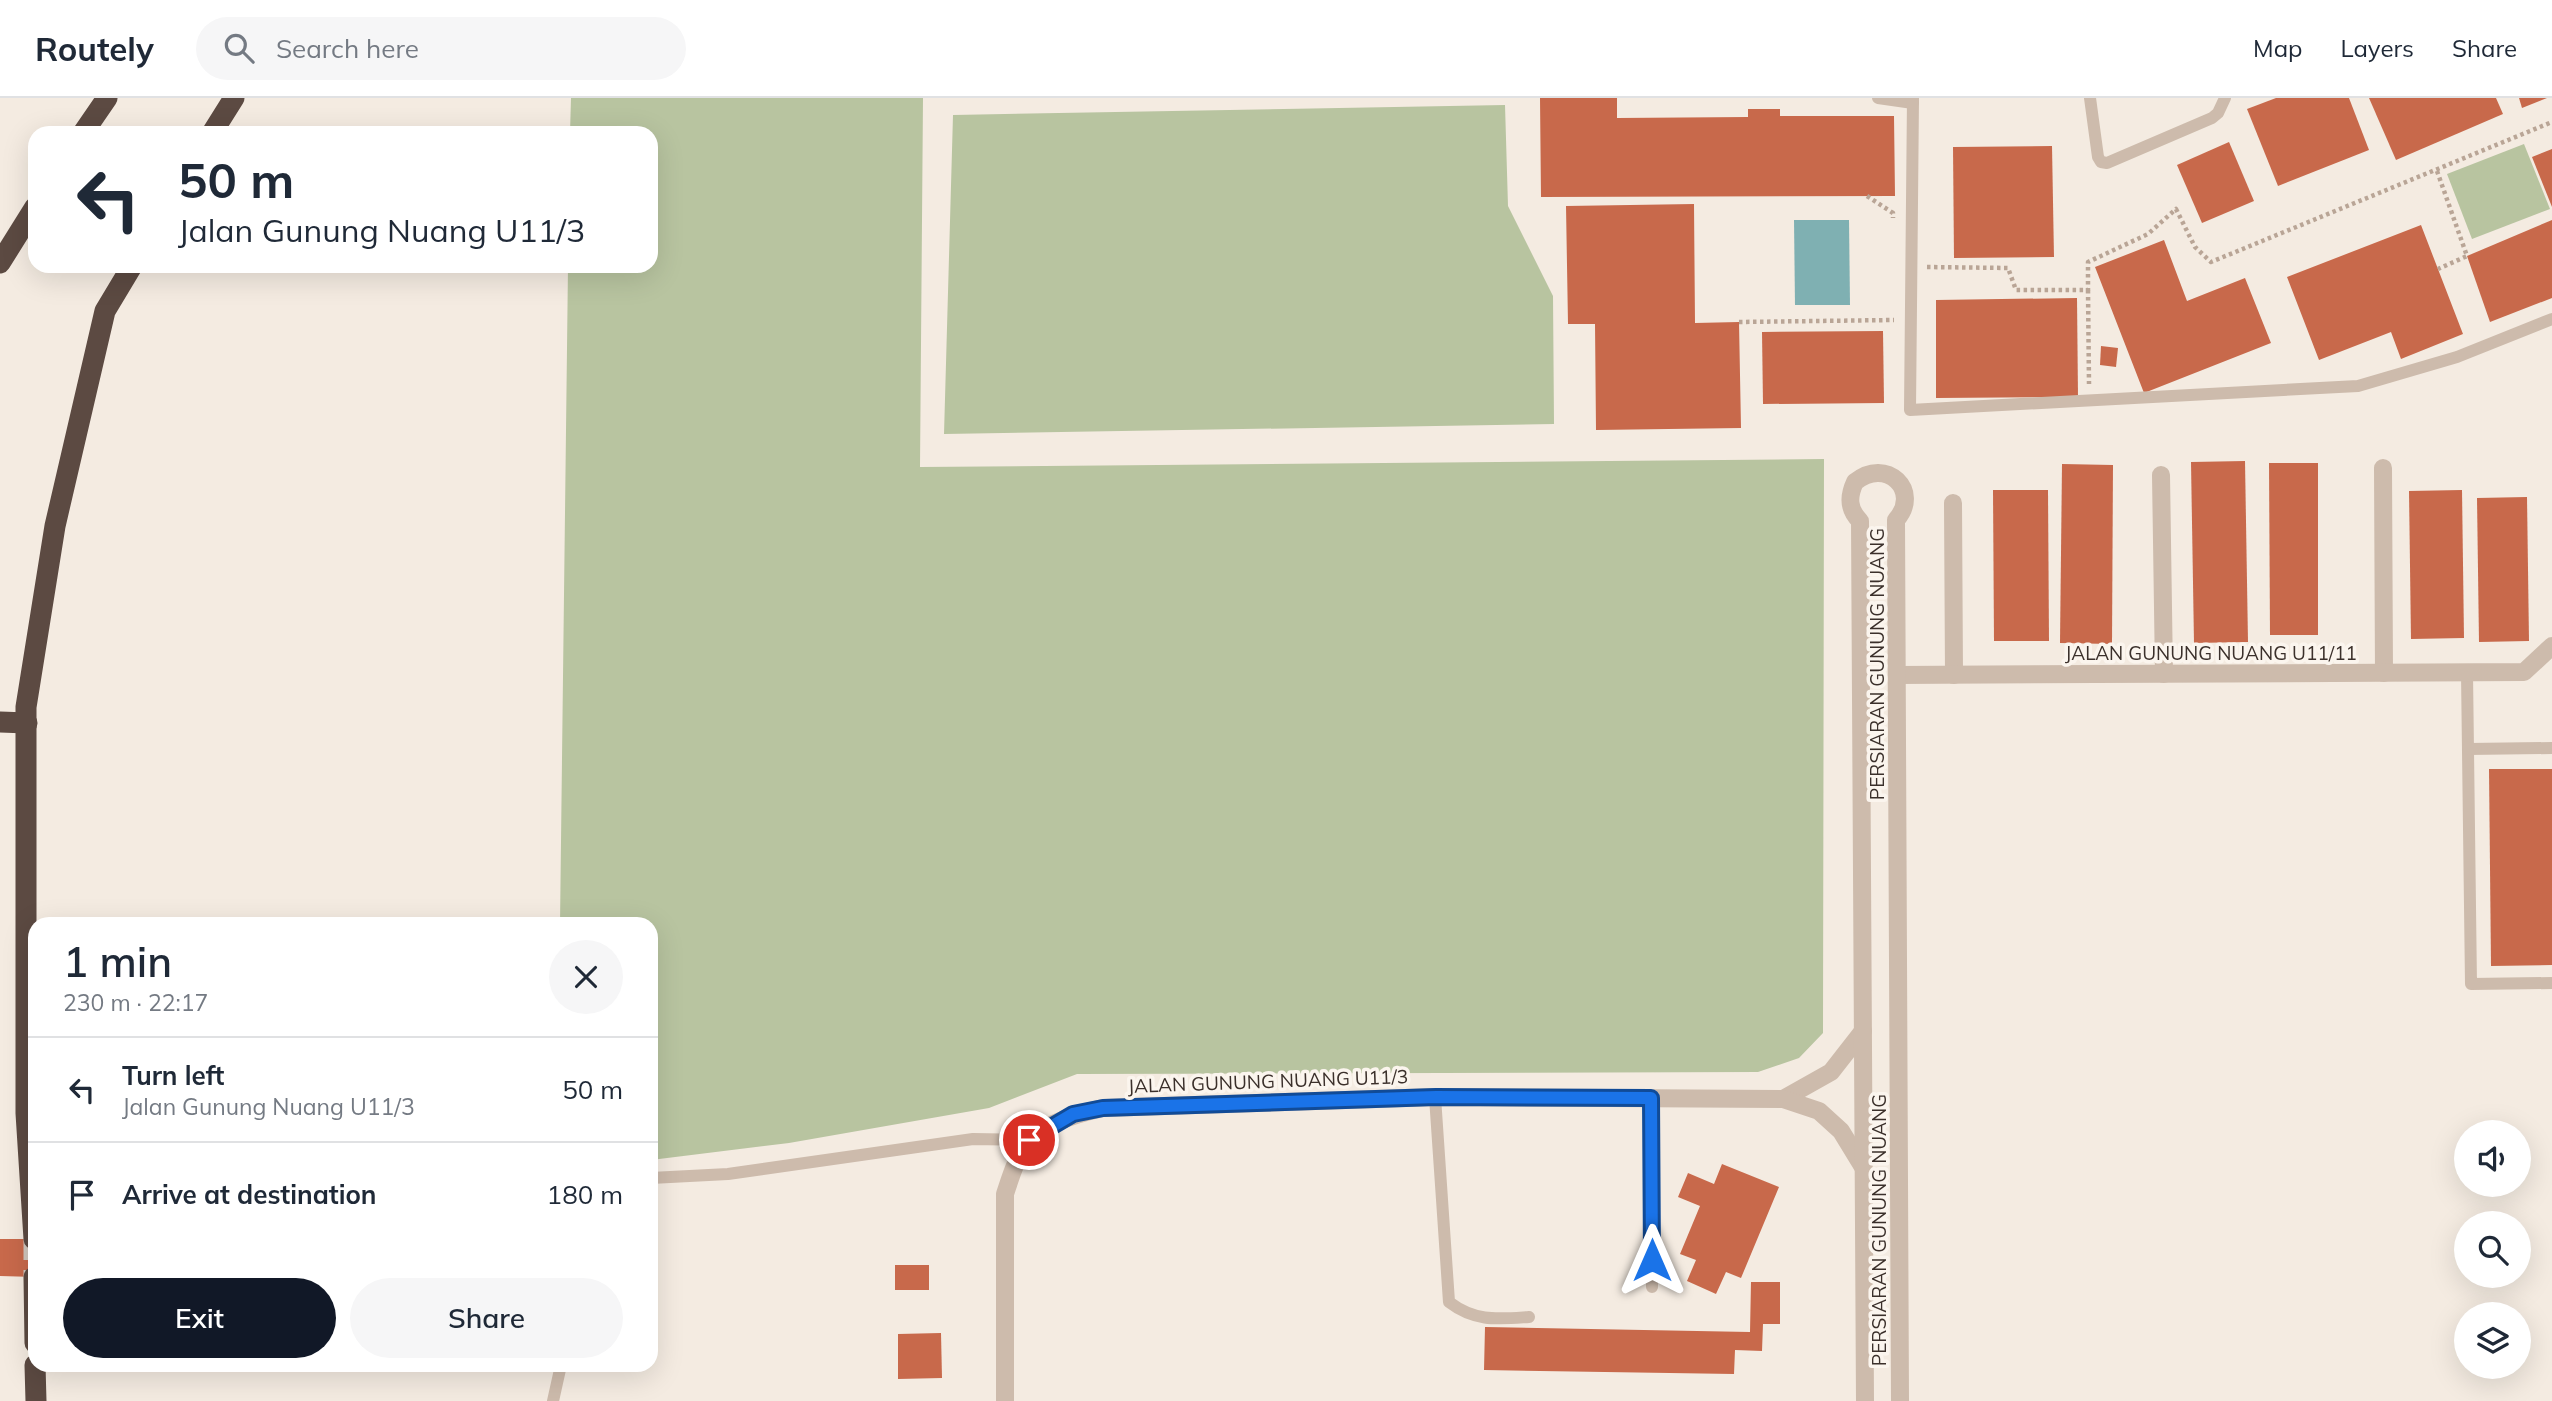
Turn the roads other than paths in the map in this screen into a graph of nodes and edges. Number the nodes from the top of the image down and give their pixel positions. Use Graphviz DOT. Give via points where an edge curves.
graph roads {
  1 [pos="107,98"];
  2 [pos="234,98"];
  3 [pos="1878,98"];
  4 [pos="2090,98"];
  5 [pos="2227,99"];
  6 [pos="1913,100"];
  7 [pos="88,126"];
  8 [pos="216,126"];
  9 [pos="28,218"];
  10 [pos="0,263"];
  11 [pos="128,273"];
  12 [pos="2552,319"];
  13 [pos="2383,468"];
  14 [pos="2161,475"];
  15 [pos="1953,503"];
  16 [pos="2552,646"];
  17 [pos="2384,673"];
  18 [pos="2468,673"];
  19 [pos="2164,674"];
  20 [pos="1897,676"];
  21 [pos="1954,676"];
  22 [pos="0,722"];
  23 [pos="27,723"];
  24 [pos="2552,748"];
  25 [pos="2468,749"];
  26 [pos="2552,983"];
  27 [pos="1863,1031"];
  28 [pos="1436,1097"];
  29 [pos="1651,1098"];
  30 [pos="1783,1099"];
  31 [pos="1029,1140"];
  32 [pos="28,1144"];
  33 [pos="1863,1167"];
  34 [pos="658,1178"];
  35 [pos="1652,1287"];
  36 [pos="1529,1317"];
  37 [pos="35,1372"];
  38 [pos="560,1372"];
  39 [pos="36,1401"];
  40 [pos="554,1401"];
  41 [pos="1005,1401"];
  42 [pos="1865,1401"];
  43 [pos="1900,1401"];
  1 -- 7 [label="highway"];
  2 -- 8 [label="highway"];
  3 -- 6 [label="lane"];
  4 -- 5 [label="lane" via="2098,157 2107,163 2212,118"];
  6 -- 12 [label="lane" via="1910,410 2358,386 2457,357"];
  9 -- 10 [label="highway"];
  11 -- 23 [label="highway" via="105,311 55,526"];
  13 -- 17 [label="street"];
  14 -- 19 [label="street"];
  15 -- 21 [label="street"];
  16 -- 18 [label="street, JALAN GUNUNG NUANG U11/11" via="2524,673"];
  17 -- 18 [label="street, JALAN GUNUNG NUANG U11/11"];
  17 -- 19 [label="street, JALAN GUNUNG NUANG U11/11"];
  18 -- 25 [label="lane"];
  19 -- 21 [label="street, JALAN GUNUNG NUANG U11/11"];
  20 -- 21 [label="street, JALAN GUNUNG NUANG U11/11"];
  20 -- 27 [label="street, PERSIARAN GUNUNG NUANG" via="1896,520 1905,499 1891,475 1872,472 1855,482 1849,500 1860,521"];
  20 -- 43 [label="street, PERSIARAN GUNUNG NUANG"];
  22 -- 23 [label="highway"];
  23 -- 32 [label="highway"];
  24 -- 25 [label="lane"];
  25 -- 26 [label="lane" via="2470,984"];
  27 -- 30 [label="street" via="1830,1072"];
  27 -- 33 [label="street, PERSIARAN GUNUNG NUANG"];
  28 -- 29 [label="street, JALAN GUNUNG NUANG U11/3"];
  28 -- 31 [label="street, JALAN GUNUNG NUANG U11/3" via="1103,1108 1073,1114"];
  28 -- 36 [label="lane" via="1449,1302 1461,1311 1491,1320"];
  29 -- 30 [label="street, JALAN GUNUNG NUANG U11/3"];
  29 -- 35 [label="lane"];
  30 -- 33 [label="street, JALAN GUNUNG NUANG U11/3" via="1819,1111 1841,1131"];
  31 -- 34 [label="lane" via="972,1139 728,1174"];
  31 -- 41 [label="street" via="1005,1194"];
  33 -- 42 [label="street, PERSIARAN GUNUNG NUANG"];
  37 -- 39 [label="highway"];
  38 -- 40 [label="lane"];
}
